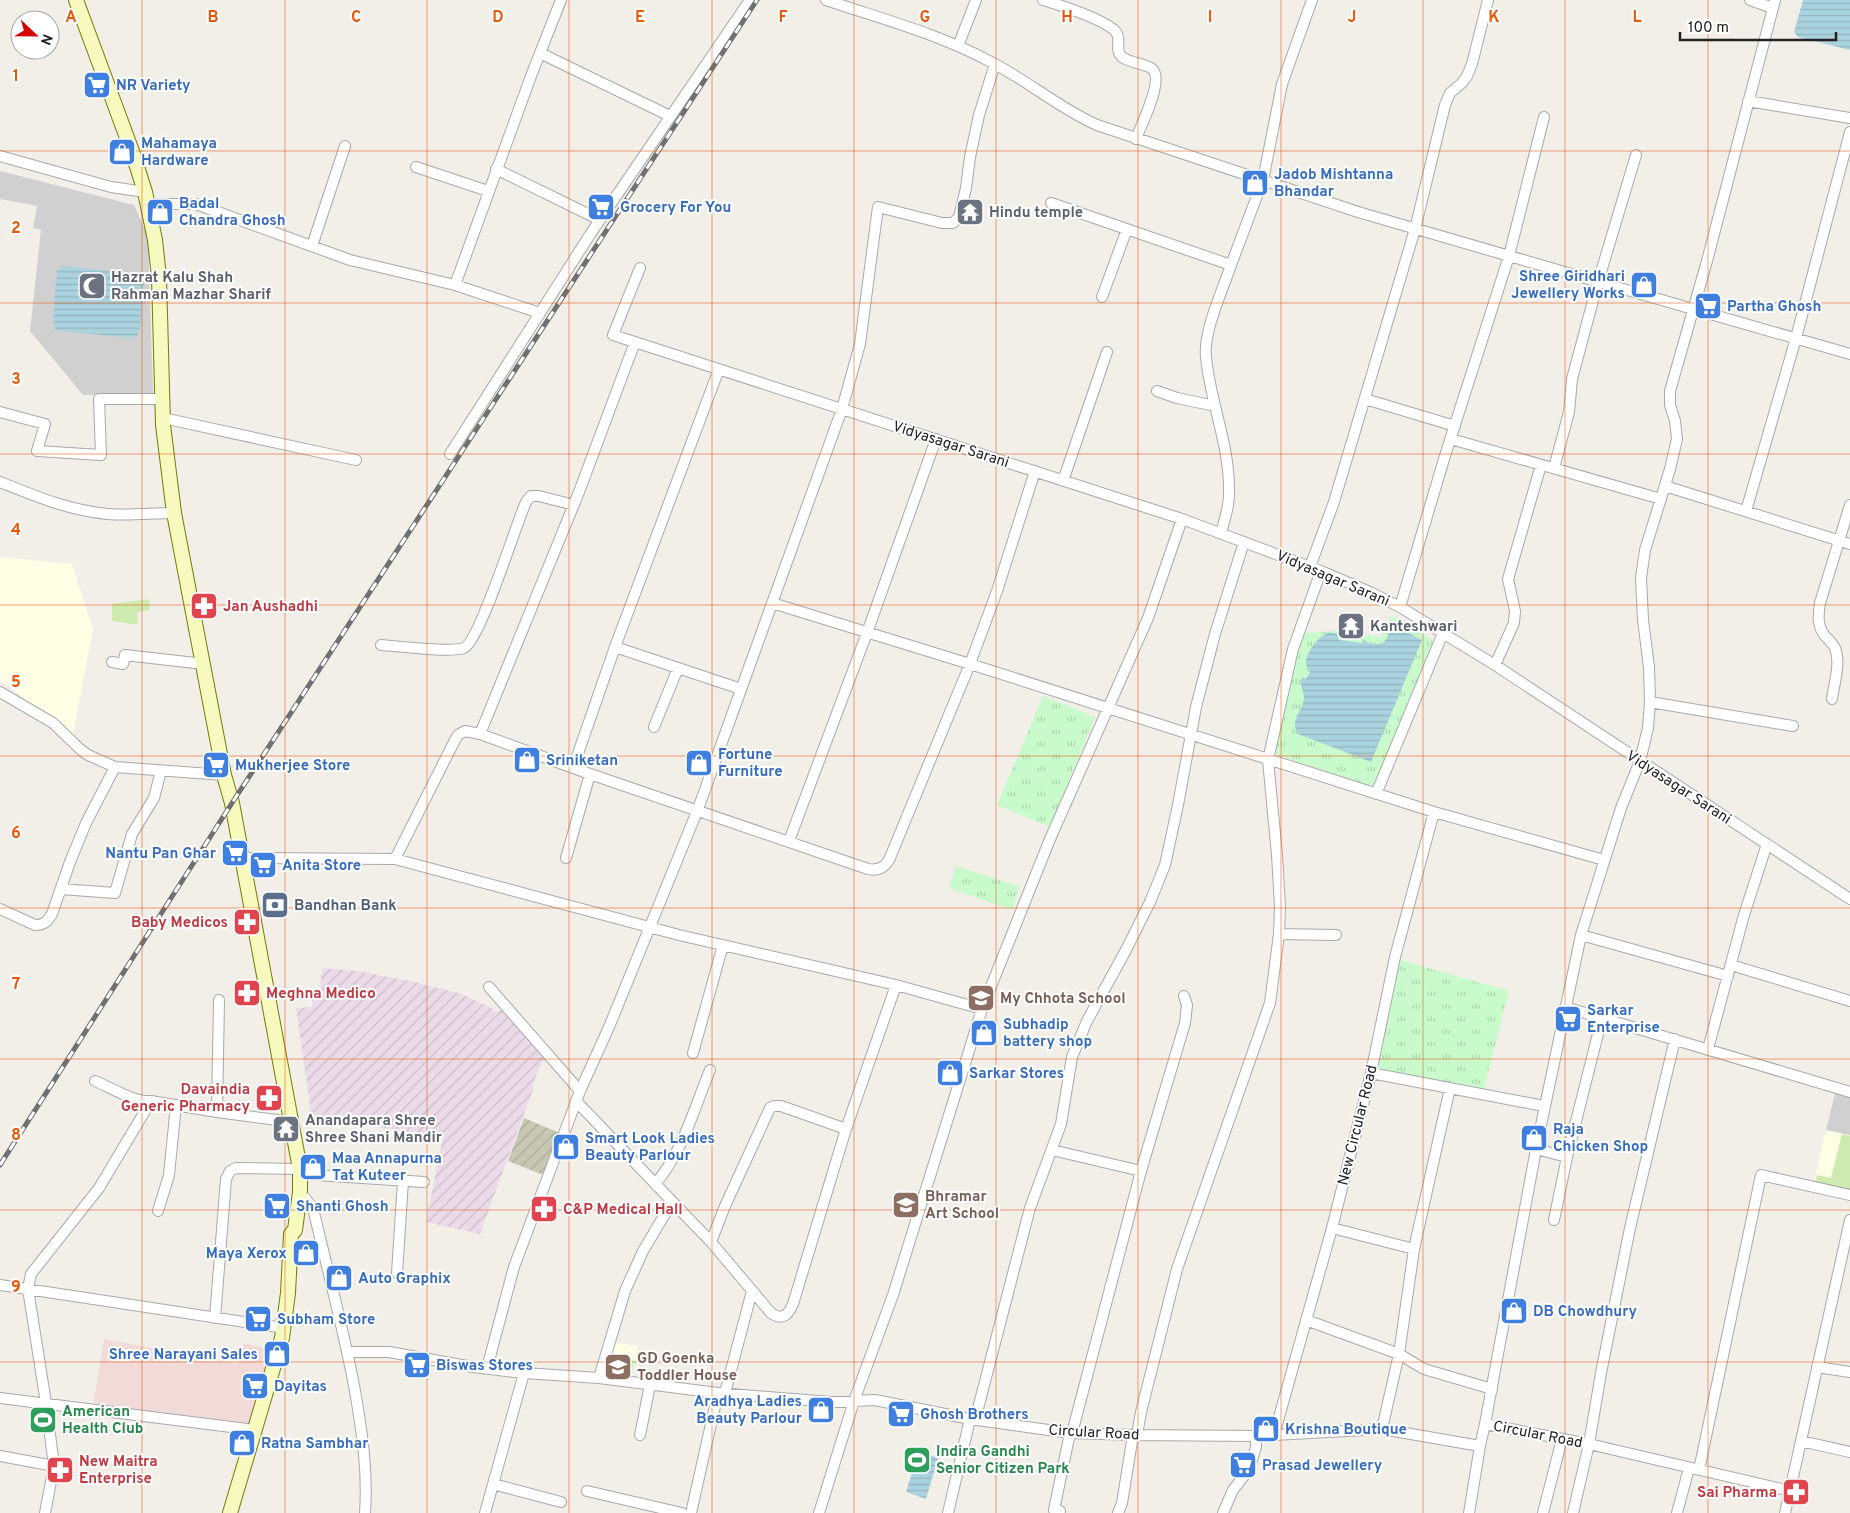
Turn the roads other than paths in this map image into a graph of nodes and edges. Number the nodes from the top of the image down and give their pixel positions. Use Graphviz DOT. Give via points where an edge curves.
graph roads {
  1 [pos="76,0"];
  2 [pos="561,0"];
  3 [pos="750,0"];
  4 [pos="826,0"];
  5 [pos="976,0"];
  6 [pos="1043,0"];
  7 [pos="1312,0"];
  8 [pos="1488,0"];
  9 [pos="1750,0"];
  10 [pos="1774,4"];
  11 [pos="958,46"];
  12 [pos="540,53"];
  13 [pos="995,64"];
  14 [pos="1748,102"];
  15 [pos="670,116"];
  16 [pos="1544,117"];
  17 [pos="1850,118"];
  18 [pos="1850,132"];
  19 [pos="1136,139"];
  20 [pos="345,146"];
  21 [pos="0,156"];
  22 [pos="1636,156"];
  23 [pos="416,167"];
  24 [pos="496,169"];
  25 [pos="1263,180"];
  26 [pos="488,191"];
  27 [pos="147,199"];
  28 [pos="1051,203"];
  29 [pos="600,220"];
  30 [pos="1127,229"];
  31 [pos="1415,229"];
  32 [pos="312,246"];
  33 [pos="1509,256"];
  34 [pos="1231,265"];
  35 [pos="640,268"];
  36 [pos="1598,282"];
  37 [pos="455,284"];
  38 [pos="1102,297"];
  39 [pos="1693,308"];
  40 [pos="540,313"];
  41 [pos="1796,338"];
  42 [pos="635,342"];
  43 [pos="1107,352"];
  44 [pos="1850,354"];
  45 [pos="719,369"];
  46 [pos="1157,391"];
  47 [pos="162,399"];
  48 [pos="1364,399"];
  49 [pos="1215,406"];
  50 [pos="842,409"];
  51 [pos="0,412"];
  52 [pos="0,416"];
  53 [pos="163,418"];
  54 [pos="0,423"];
  55 [pos="1455,426"];
  56 [pos="936,439"];
  57 [pos="1451,439"];
  58 [pos="450,454"];
  59 [pos="356,460"];
  60 [pos="1541,464"];
  61 [pos="1554,468"];
  62 [pos="1035,471"];
  63 [pos="1063,480"];
  64 [pos="0,482"];
  65 [pos="1665,486"];
  66 [pos="1661,499"];
  67 [pos="574,505"];
  68 [pos="1850,505"];
  69 [pos="1746,511"];
  70 [pos="174,513"];
  71 [pos="1182,519"];
  72 [pos="1221,533"];
  73 [pos="1244,542"];
  74 [pos="1845,542"];
  75 [pos="1316,569"];
  76 [pos="772,603"];
  77 [pos="1403,609"];
  78 [pos="866,633"];
  79 [pos="1443,633"];
  80 [pos="381,645"];
  81 [pos="615,648"];
  82 [pos="112,662"];
  83 [pos="204,664"];
  84 [pos="970,664"];
  85 [pos="1496,665"];
  86 [pos="678,668"];
  87 [pos="741,689"];
  88 [pos="0,692"];
  89 [pos="1832,699"];
  90 [pos="1650,702"];
  91 [pos="1107,708"];
  92 [pos="1793,726"];
  93 [pos="654,727"];
  94 [pos="480,734"];
  95 [pos="1192,734"];
  96 [pos="1268,760"];
  97 [pos="1640,761"];
  98 [pos="115,767"];
  99 [pos="574,768"];
  100 [pos="161,771"];
  101 [pos="590,774"];
  102 [pos="224,775"];
  103 [pos="1376,794"];
  104 [pos="698,809"];
  105 [pos="1434,812"];
  106 [pos="789,841"];
  107 [pos="1767,844"];
  108 [pos="241,858"];
  109 [pos="566,858"];
  110 [pos="395,859"];
  111 [pos="1604,860"];
  112 [pos="61,889"];
  113 [pos="1849,896"];
  114 [pos="0,909"];
  115 [pos="650,927"];
  116 [pos="1279,934"];
  117 [pos="1336,935"];
  118 [pos="1581,935"];
  119 [pos="723,945"];
  120 [pos="1731,965"];
  121 [pos="1728,976"];
  122 [pos="896,985"];
  123 [pos="489,987"];
  124 [pos="1184,996"];
  125 [pos="220,1000"];
  126 [pos="1850,1001"];
  127 [pos="1565,1007"];
  128 [pos="982,1008"];
  129 [pos="1602,1018"];
  130 [pos="1675,1039"];
  131 [pos="1708,1049"];
  132 [pos="693,1053"];
  133 [pos="710,1070"];
  134 [pos="1370,1073"];
  135 [pos="94,1081"];
  136 [pos="1450,1088"];
  137 [pos="1850,1092"];
  138 [pos="578,1096"];
  139 [pos="151,1101"];
  140 [pos="176,1105"];
  141 [pos="1544,1106"];
  142 [pos="217,1112"];
  143 [pos="292,1122"];
  144 [pos="846,1129"];
  145 [pos="1536,1149"];
  146 [pos="1052,1150"];
  147 [pos="1567,1157"];
  148 [pos="300,1171"];
  149 [pos="1141,1171"];
  150 [pos="403,1181"];
  151 [pos="424,1182"];
  152 [pos="655,1184"];
  153 [pos="300,1192"];
  154 [pos="1850,1196"];
  155 [pos="672,1202"];
  156 [pos="158,1211"];
  157 [pos="1554,1220"];
  158 [pos="1850,1220"];
  159 [pos="1332,1228"];
  160 [pos="711,1242"];
  161 [pos="1414,1249"];
  162 [pos="397,1273"];
  163 [pos="0,1285"];
  164 [pos="28,1289"];
  165 [pos="752,1292"];
  166 [pos="215,1318"];
  167 [pos="1306,1320"];
  168 [pos="286,1329"];
  169 [pos="348,1352"];
  170 [pos="1399,1354"];
  171 [pos="1817,1367"];
  172 [pos="487,1368"];
  173 [pos="1850,1372"];
  174 [pos="524,1373"];
  175 [pos="599,1378"];
  176 [pos="650,1385"];
  177 [pos="1492,1389"];
  178 [pos="722,1393"];
  179 [pos="0,1398"];
  180 [pos="854,1401"];
  181 [pos="46,1402"];
  182 [pos="973,1419"];
  183 [pos="1485,1424"];
  184 [pos="1382,1429"];
  185 [pos="258,1430"];
  186 [pos="1071,1433"];
  187 [pos="640,1435"];
  188 [pos="1135,1435"];
  189 [pos="1274,1435"];
  190 [pos="1256,1436"];
  191 [pos="1562,1439"];
  192 [pos="1801,1441"];
  193 [pos="1589,1444"];
  194 [pos="1480,1446"];
  195 [pos="1850,1452"];
  196 [pos="0,1456"];
  197 [pos="54,1466"];
  198 [pos="1694,1469"];
  199 [pos="493,1484"];
  200 [pos="587,1491"];
  201 [pos="1790,1491"];
  202 [pos="560,1502"];
  203 [pos="1060,1512"];
  204 [pos="1543,1512"];
  205 [pos="45,1513"];
  206 [pos="230,1513"];
  207 [pos="236,1513"];
  208 [pos="365,1513"];
  209 [pos="485,1513"];
  210 [pos="682,1513"];
  211 [pos="691,1513"];
  212 [pos="818,1513"];
  213 [pos="948,1513"];
  214 [pos="1118,1513"];
  215 [pos="1223,1513"];
  216 [pos="1469,1513"];
  217 [pos="1555,1513"];
  218 [pos="1573,1513"];
  219 [pos="1677,1513"];
  220 [pos="1785,1513"];
  1 -- 27 [label="street"];
  2 -- 12 [label="street"];
  3 -- 15 [label="street"];
  4 -- 11 [label="street" via="886,18"];
  5 -- 11 [label="street"];
  6 -- 19 [label="street" via="1109,26 1119,36 1118,52 1122,57 1155,72 1155,91"];
  7 -- 25 [label="street" via="1282,84"];
  8 -- 31 [label="street" via="1472,64 1445,105"];
  9 -- 10 [label="street"];
  10 -- 14 [label="street"];
  11 -- 13 [label="street"];
  12 -- 15 [label="street"];
  12 -- 24 [label="street"];
  13 -- 19 [label="street" via="1086,120"];
  13 -- 50 [label="street" via="979,115 959,217 952,222 942,222 878,207 860,344"];
  14 -- 17 [label="street"];
  14 -- 39 [label="street"];
  15 -- 29 [label="street"];
  16 -- 33 [label="street"];
  18 -- 41 [label="street"];
  19 -- 25 [label="street"];
  20 -- 32 [label="street"];
  21 -- 27 [label="street"];
  22 -- 36 [label="street"];
  23 -- 26 [label="street"];
  24 -- 26 [label="street"];
  24 -- 29 [label="street"];
  25 -- 31 [label="street"];
  25 -- 34 [label="street"];
  26 -- 37 [label="street"];
  27 -- 32 [label="street" via="158,204 196,204"];
  27 -- 47 [label="street" via="159,277"];
  28 -- 30 [label="street"];
  29 -- 40 [label="street"];
  30 -- 34 [label="street"];
  30 -- 38 [label="street"];
  31 -- 33 [label="street"];
  31 -- 48 [label="street"];
  32 -- 37 [label="street" via="350,260"];
  33 -- 36 [label="street"];
  33 -- 55 [label="street"];
  34 -- 49 [label="street" via="1210,328 1205,356"];
  35 -- 42 [label="street, Vidyasagar Sarani" via="613,335"];
  36 -- 39 [label="street"];
  36 -- 61 [label="street" via="1572,379 1569,412"];
  37 -- 40 [label="street"];
  39 -- 41 [label="street"];
  39 -- 65 [label="street" via="1670,391 1677,439"];
  40 -- 58 [label="street"];
  41 -- 44 [label="street"];
  41 -- 69 [label="street"];
  42 -- 45 [label="street, Vidyasagar Sarani"];
  42 -- 67 [label="street"];
  43 -- 63 [label="street"];
  45 -- 50 [label="street, Vidyasagar Sarani"];
  45 -- 81 [label="street"];
  46 -- 49 [label="street"];
  47 -- 51 [label="street" via="99,399 101,455 37,451 45,424"];
  47 -- 53 [label="street"];
  48 -- 55 [label="street"];
  48 -- 75 [label="street"];
  49 -- 72 [label="street" via="1230,488"];
  50 -- 56 [label="street, Vidyasagar Sarani"];
  50 -- 76 [label="street"];
  52 -- 54 [label="street"];
  53 -- 59 [label="street"];
  53 -- 70 [label="street"];
  55 -- 57 [label="street"];
  56 -- 62 [label="street, Vidyasagar Sarani"];
  56 -- 78 [label="street"];
  57 -- 60 [label="street"];
  57 -- 77 [label="street"];
  60 -- 61 [label="street"];
  60 -- 85 [label="street" via="1508,579 1515,611 1514,623"];
  61 -- 66 [label="street"];
  62 -- 63 [label="street, Vidyasagar Sarani"];
  62 -- 84 [label="street"];
  63 -- 71 [label="street, Vidyasagar Sarani"];
  64 -- 70 [label="street" via="48,501 86,511"];
  65 -- 66 [label="street"];
  65 -- 69 [label="street"];
  66 -- 90 [label="street" via="1645,550 1641,578"];
  67 -- 80 [label="street" via="539,496 531,496 526,502 483,617 470,643 464,648"];
  67 -- 94 [label="street"];
  68 -- 74 [label="street"];
  69 -- 74 [label="street"];
  70 -- 83 [label="street"];
  71 -- 72 [label="street, Vidyasagar Sarani"];
  71 -- 91 [label="street" via="1148,618"];
  72 -- 73 [label="street, Vidyasagar Sarani"];
  73 -- 75 [label="street, Vidyasagar Sarani"];
  73 -- 95 [label="street" via="1215,634"];
  74 -- 89 [label="street" via="1820,603 1818,616 1822,632 1835,648 1837,662"];
  75 -- 77 [label="street, Vidyasagar Sarani"];
  75 -- 96 [label="street" via="1293,649"];
  76 -- 78 [label="street"];
  76 -- 87 [label="street"];
  77 -- 79 [label="street, Vidyasagar Sarani"];
  78 -- 84 [label="street"];
  78 -- 106 [label="street"];
  79 -- 85 [label="street, Vidyasagar Sarani"];
  79 -- 103 [label="street"];
  81 -- 86 [label="street"];
  81 -- 99 [label="street"];
  82 -- 83 [label="street" via="123,664 125,655"];
  83 -- 102 [label="street"];
  84 -- 91 [label="street"];
  84 -- 106 [label="street" via="884,867 872,870"];
  85 -- 97 [label="street, Vidyasagar Sarani"];
  86 -- 87 [label="street"];
  86 -- 93 [label="street"];
  87 -- 104 [label="street"];
  88 -- 98 [label="street" via="53,723 88,756"];
  90 -- 92 [label="street"];
  90 -- 97 [label="street"];
  91 -- 95 [label="street"];
  91 -- 128 [label="street"];
  94 -- 99 [label="street"];
  94 -- 110 [label="street" via="465,731 458,735"];
  95 -- 96 [label="street"];
  95 -- 146 [label="street" via="1159,882 1087,1021 1072,1057 1061,1124"];
  96 -- 103 [label="street"];
  96 -- 116 [label="street" via="1279,880"];
  97 -- 107 [label="street, Vidyasagar Sarani"];
  97 -- 111 [label="street" via="1620,808"];
  98 -- 100 [label="street"];
  98 -- 112 [label="street" via="86,823"];
  99 -- 101 [label="street"];
  100 -- 102 [label="street"];
  100 -- 112 [label="street" via="154,798 132,834 115,893"];
  101 -- 104 [label="street"];
  101 -- 109 [label="street"];
  102 -- 108 [label="street"];
  103 -- 105 [label="street"];
  104 -- 106 [label="street"];
  104 -- 115 [label="street"];
  105 -- 111 [label="street"];
  105 -- 134 [label="street, New Circular Road" via="1395,957"];
  107 -- 113 [label="street, Vidyasagar Sarani"];
  107 -- 120 [label="street"];
  108 -- 110 [label="street"];
  108 -- 143 [label="street"];
  110 -- 115 [label="street"];
  111 -- 118 [label="street"];
  112 -- 114 [label="street" via="52,914 42,925"];
  115 -- 119 [label="street"];
  115 -- 138 [label="street"];
  116 -- 117 [label="street"];
  116 -- 188 [label="street" via="1270,1003 1177,1269"];
  118 -- 121 [label="street"];
  118 -- 127 [label="street"];
  119 -- 122 [label="street"];
  119 -- 132 [label="street"];
  120 -- 121 [label="street"];
  120 -- 126 [label="street"];
  121 -- 131 [label="street"];
  122 -- 128 [label="street"];
  122 -- 144 [label="street"];
  123 -- 138 [label="street"];
  124 -- 149 [label="street" via="1185,1023"];
  125 -- 142 [label="street"];
  127 -- 129 [label="street"];
  127 -- 141 [label="street"];
  128 -- 180 [label="street" via="893,1295"];
  129 -- 130 [label="street"];
  129 -- 147 [label="street"];
  130 -- 131 [label="street"];
  130 -- 193 [label="street" via="1630,1228"];
  131 -- 137 [label="street"];
  133 -- 152 [label="street" via="678,1149"];
  134 -- 136 [label="street"];
  134 -- 159 [label="street, New Circular Road"];
  135 -- 139 [label="street" via="145,1102"];
  136 -- 141 [label="street"];
  136 -- 161 [label="street"];
  138 -- 152 [label="street"];
  138 -- 172 [label="street" via="514,1267"];
  139 -- 140 [label="street"];
  139 -- 164 [label="street" via="99,1188 31,1274"];
  140 -- 142 [label="street"];
  140 -- 156 [label="street" via="168,1175"];
  141 -- 145 [label="street"];
  142 -- 143 [label="street"];
  143 -- 148 [label="street"];
  144 -- 160 [label="street" via="781,1106 770,1108"];
  144 -- 165 [label="street" via="789,1313 785,1317 776,1316"];
  145 -- 147 [label="street"];
  145 -- 177 [label="street"];
  146 -- 149 [label="street"];
  146 -- 182 [label="street" via="1030,1208"];
  147 -- 157 [label="street"];
  148 -- 150 [label="street"];
  148 -- 153 [label="street"];
  148 -- 166 [label="street" via="236,1168 230,1171 226,1179"];
  149 -- 186 [label="street"];
  150 -- 151 [label="street"];
  150 -- 162 [label="street"];
  152 -- 155 [label="street"];
  153 -- 168 [label="street" via="295,1230 298,1235 297,1276"];
  153 -- 169 [label="street" via="313,1208"];
  154 -- 198 [label="street" via="1762,1175"];
  155 -- 160 [label="street"];
  155 -- 175 [label="street" via="643,1251 625,1291"];
  158 -- 171 [label="street"];
  159 -- 161 [label="street"];
  159 -- 167 [label="street, New Circular Road"];
  160 -- 165 [label="street"];
  161 -- 170 [label="street"];
  163 -- 164 [label="street"];
  164 -- 166 [label="street"];
  164 -- 181 [label="street"];
  165 -- 178 [label="street"];
  166 -- 168 [label="street"];
  167 -- 170 [label="street"];
  167 -- 189 [label="street, New Circular Road"];
  168 -- 185 [label="street"];
  169 -- 172 [label="street, Circular Road" via="389,1352"];
  169 -- 208 [label="street" via="367,1474"];
  170 -- 177 [label="street" via="1424,1369"];
  170 -- 184 [label="street"];
  171 -- 173 [label="street"];
  171 -- 192 [label="street"];
  172 -- 174 [label="street, Circular Road"];
  174 -- 175 [label="street, Circular Road"];
  174 -- 199 [label="street"];
  175 -- 176 [label="street, Circular Road"];
  176 -- 178 [label="street, Circular Road"];
  176 -- 187 [label="street"];
  177 -- 183 [label="street"];
  178 -- 180 [label="street, Circular Road"];
  178 -- 211 [label="street"];
  179 -- 181 [label="street"];
  180 -- 182 [label="street, Circular Road" via="875,1400"];
  180 -- 212 [label="street"];
  181 -- 185 [label="street"];
  181 -- 197 [label="street"];
  182 -- 186 [label="street, Circular Road"];
  182 -- 213 [label="street"];
  183 -- 191 [label="street, Circular Road"];
  183 -- 194 [label="street, Circular Road"];
  184 -- 189 [label="street, Circular Road"];
  184 -- 194 [label="street, Circular Road"];
  185 -- 206 [label="street"];
  185 -- 207 [label="street"];
  186 -- 188 [label="street, Circular Road"];
  186 -- 203 [label="street" via="1054,1510"];
  188 -- 190 [label="street, Circular Road"];
  188 -- 214 [label="street"];
  189 -- 190 [label="street, Circular Road"];
  190 -- 215 [label="street" via="1252,1460"];
  191 -- 193 [label="street, Circular Road"];
  191 -- 204 [label="street"];
  192 -- 195 [label="street"];
  192 -- 201 [label="street"];
  193 -- 198 [label="street, Circular Road"];
  193 -- 218 [label="street"];
  194 -- 216 [label="street"];
  196 -- 197 [label="street"];
  197 -- 205 [label="street"];
  198 -- 201 [label="street, Circular Road"];
  198 -- 219 [label="street"];
  199 -- 202 [label="street"];
  199 -- 209 [label="street"];
  200 -- 210 [label="street"];
  201 -- 220 [label="street"];
  204 -- 217 [label="street"];
}
